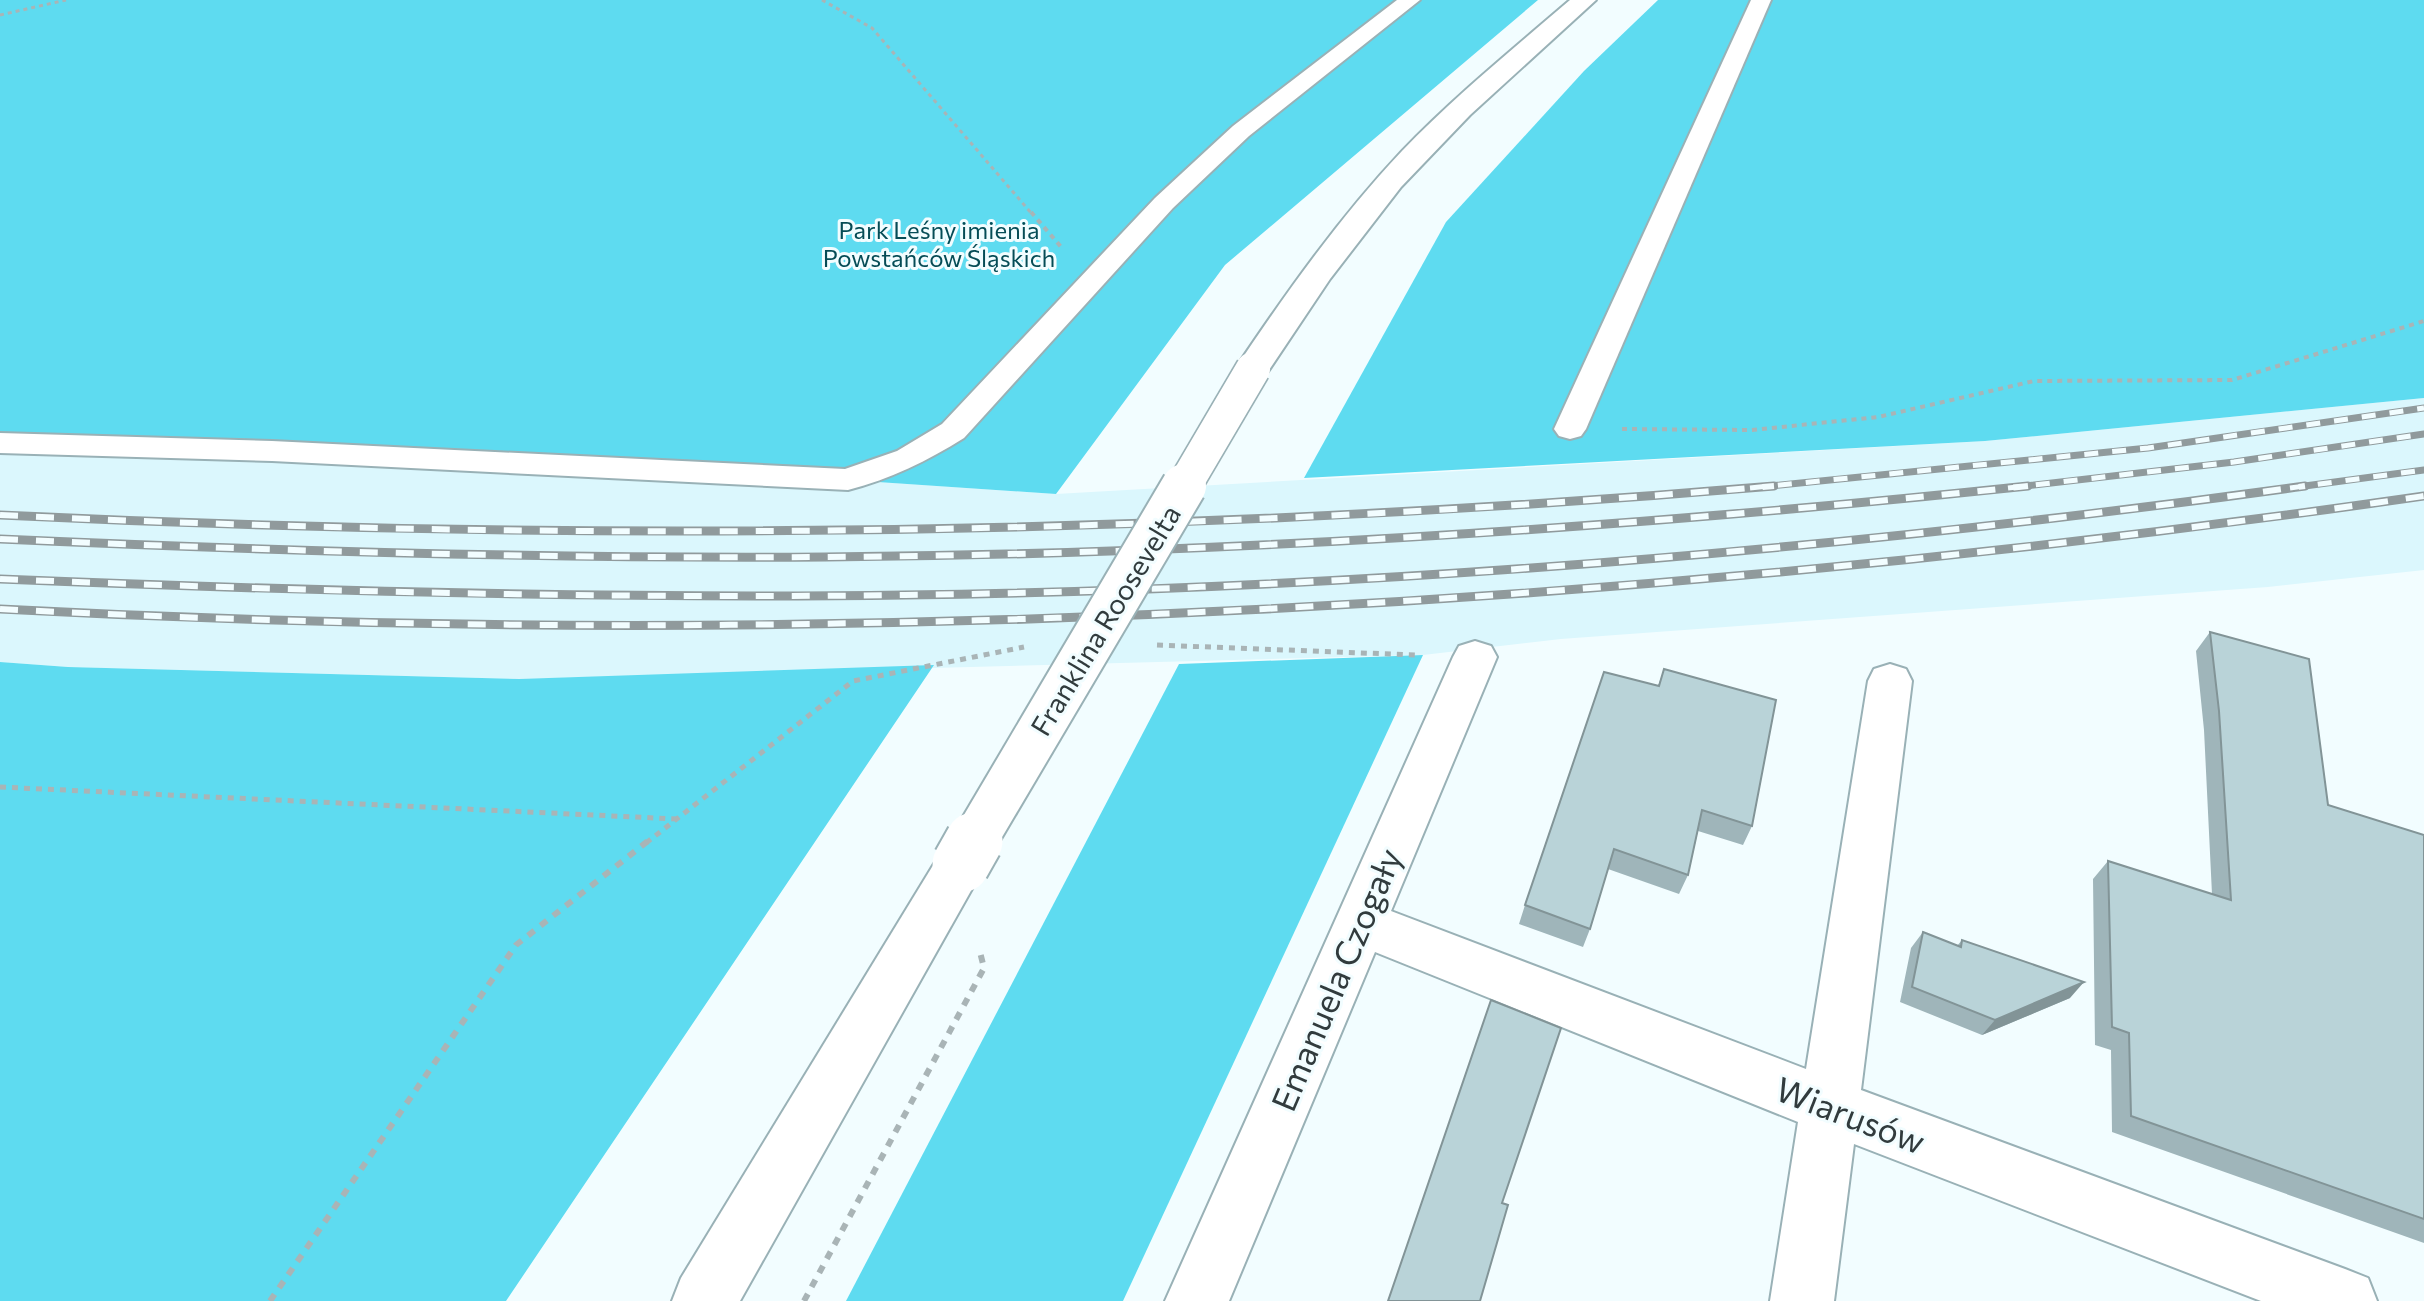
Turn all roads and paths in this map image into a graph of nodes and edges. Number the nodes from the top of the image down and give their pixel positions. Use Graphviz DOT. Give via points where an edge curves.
graph roads {
  1 [pos="66,0"];
  2 [pos="822,0"];
  3 [pos="1410,0"];
  4 [pos="1584,0"];
  5 [pos="1761,0"];
  6 [pos="0,15"];
  7 [pos="1092,282"];
  8 [pos="2424,321"];
  9 [pos="1570,429"];
  10 [pos="0,443"];
  11 [pos="1475,657"];
  12 [pos="1890,681"];
  13 [pos="0,787"];
  14 [pos="961,864"];
  15 [pos="1359,922"];
  16 [pos="1829,1106"];
  17 [pos="270,1301"];
  18 [pos="704,1301"];
  19 [pos="804,1301"];
  20 [pos="1197,1301"];
  21 [pos="1802,1301"];
  22 [pos="2345,1301"];
  1 -- 6 [label="path"];
  2 -- 7 [label="path" via="872,28"];
  3 -- 7 [label="lane" via="1241,131 1164,203"];
  4 -- 14 [label="street, Franklina Roosevelta, bridge" via="1481,90 1392,180 1295,303"];
  5 -- 9 [label="lane"];
  7 -- 10 [label="lane" via="953,431 909,458 848,480"];
  8 -- 9 [label="path" via="2232,380 2034,381 1878,417 1752,430"];
  11 -- 15 [label="street, Emanuela Czogały"];
  12 -- 16 [label="street"];
  13 -- 17 [label="path" via="678,819 516,945"];
  14 -- 18 [label="street, Franklina Roosevelta"];
  14 -- 19 [label="path" via="984,968"];
  15 -- 16 [label="street, Wiarusów"];
  15 -- 20 [label="street, Emanuela Czogały"];
  16 -- 21 [label="street"];
  16 -- 22 [label="street, Wiarusów"];
}
